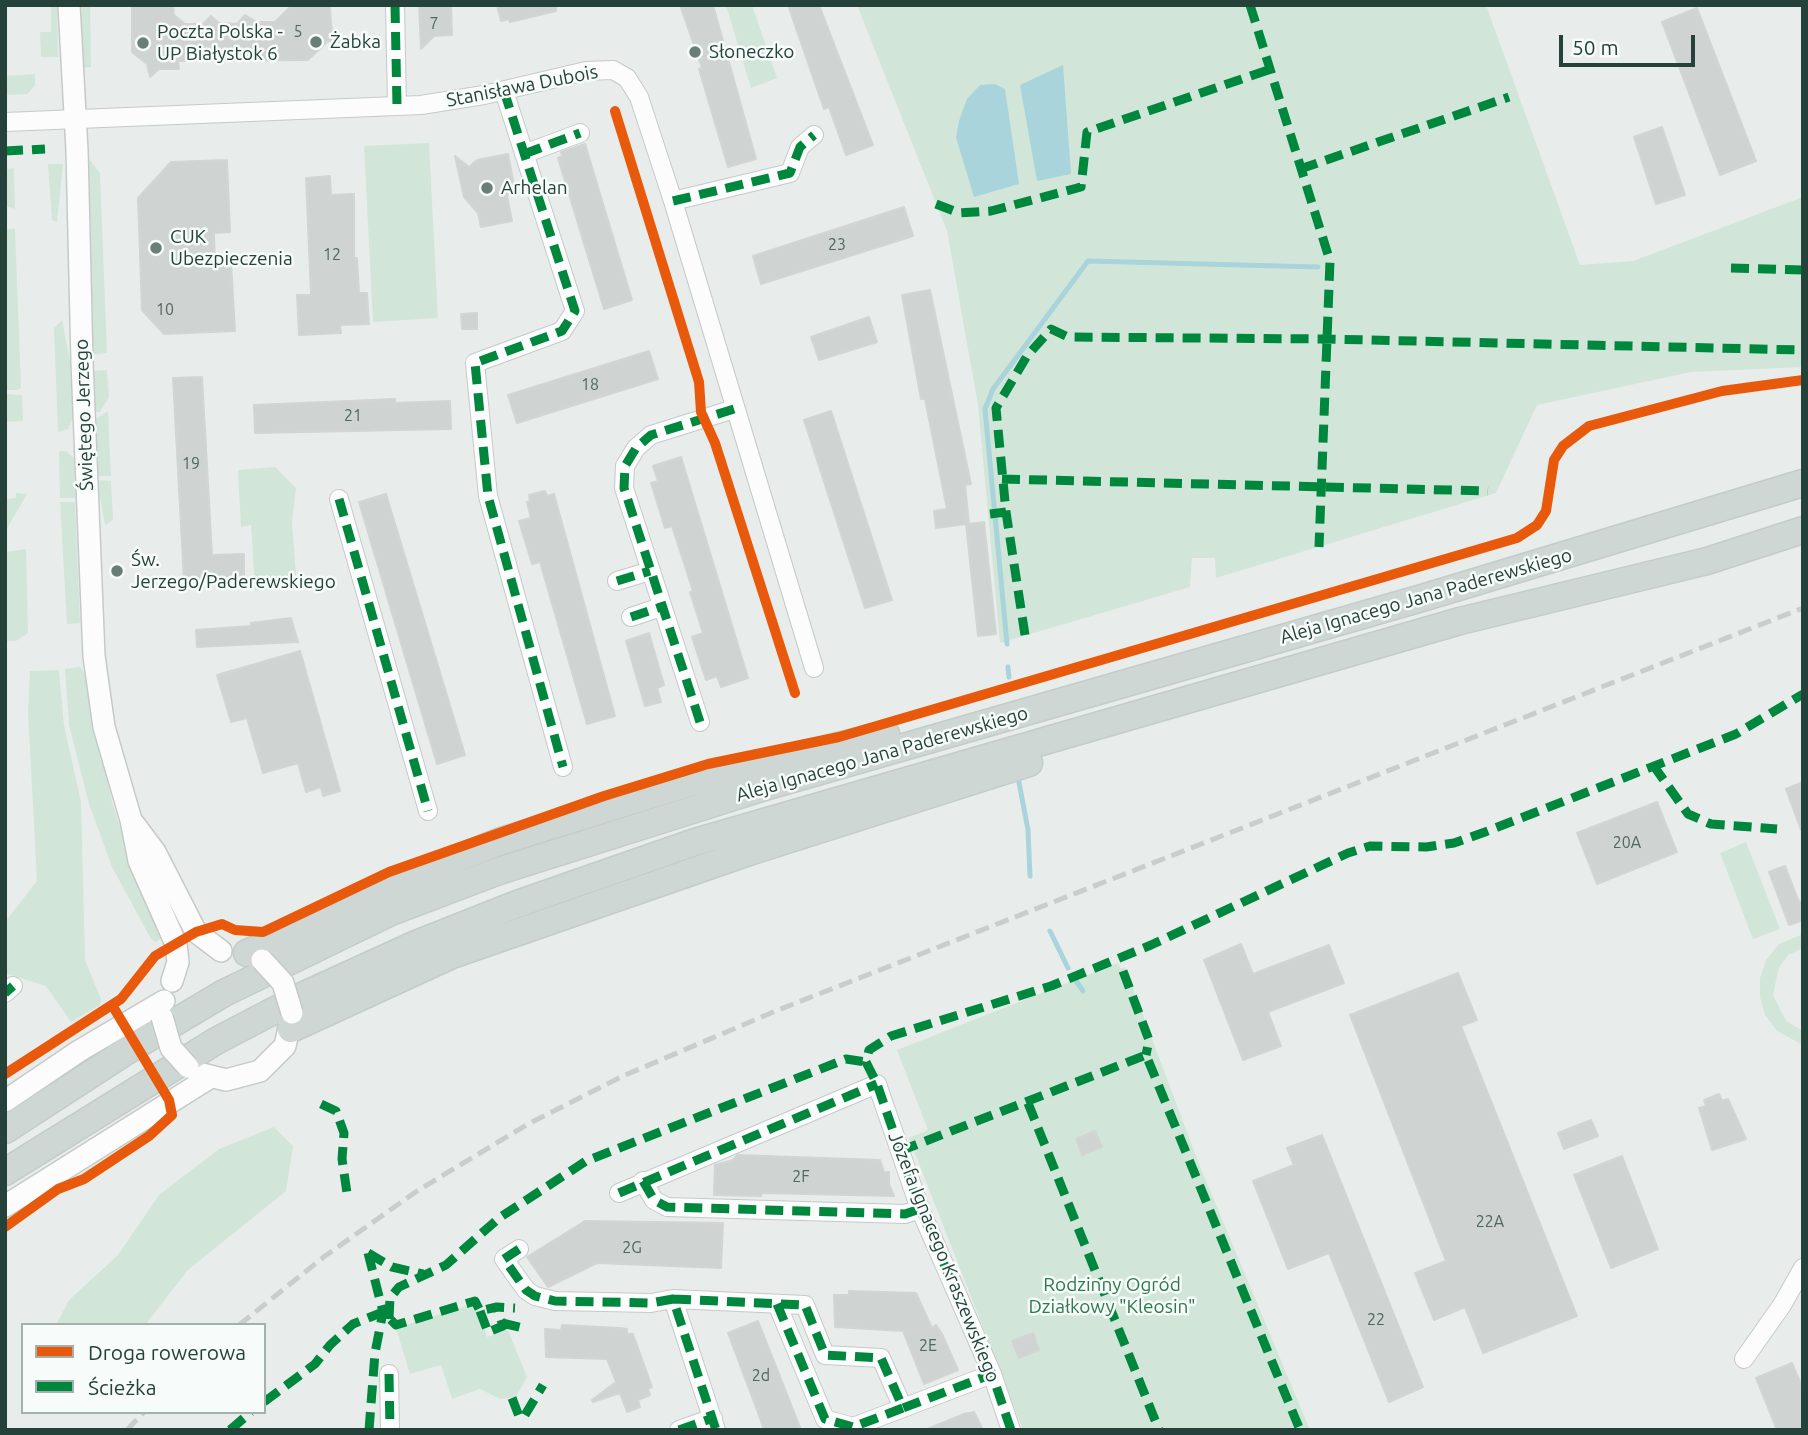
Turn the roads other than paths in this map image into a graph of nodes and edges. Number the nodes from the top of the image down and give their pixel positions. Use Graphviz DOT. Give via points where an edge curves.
graph roads {
  1 [pos="69,5"];
  2 [pos="395,5"];
  3 [pos="503,91"];
  4 [pos="397,106"];
  5 [pos="75,119"];
  6 [pos="5,122"];
  7 [pos="580,133"];
  8 [pos="814,135"];
  9 [pos="524,154"];
  10 [pos="673,201"];
  11 [pos="734,409"];
  12 [pos="1803,483"];
  13 [pos="339,499"];
  14 [pos="1803,530"];
  15 [pos="649,571"];
  16 [pos="617,580"];
  17 [pos="661,607"];
  18 [pos="631,617"];
  19 [pos="814,668"];
  20 [pos="1082,696"];
  21 [pos="1131,715"];
  22 [pos="700,722"];
  23 [pos="563,767"];
  24 [pos="428,811"];
  25 [pos="131,820"];
  26 [pos="221,950"];
  27 [pos="254,957"];
  28 [pos="166,1000"];
  29 [pos="292,1021"];
  30 [pos="209,1078"];
  31 [pos="5,1101"];
  32 [pos="5,1130"];
  33 [pos="5,1172"];
  34 [pos="643,1181"];
  35 [pos="619,1193"];
  36 [pos="5,1206"];
  37 [pos="920,1209"];
  38 [pos="519,1249"];
  39 [pos="1803,1268"];
  40 [pos="673,1299"];
  41 [pos="777,1304"];
  42 [pos="1744,1359"];
  43 [pos="389,1374"];
  44 [pos="992,1374"];
  45 [pos="903,1408"];
  46 [pos="714,1424"];
  47 [pos="390,1430"];
  48 [pos="679,1430"];
  49 [pos="1011,1430"];
  1 -- 5 [label="street, Świętego Jerzego"];
  2 -- 4 [label="street"];
  3 -- 4 [label="street, Stanisława Dubois"];
  3 -- 9 [label="street"];
  3 -- 10 [label="street, Stanisława Dubois" via="586,71 614,70 627,78 639,97"];
  4 -- 5 [label="street, Stanisława Dubois"];
  5 -- 6 [label="street, Stanisława Dubois"];
  5 -- 25 [label="street, Świętego Jerzego" via="94,656 110,753"];
  7 -- 9 [label="street"];
  8 -- 10 [label="street" via="800,147 790,173"];
  9 -- 23 [label="street" via="575,311 562,331 475,363 488,496"];
  10 -- 11 [label="street, Stanisława Dubois"];
  11 -- 15 [label="street" via="650,435 625,466 624,488"];
  11 -- 19 [label="street, Stanisława Dubois"];
  12 -- 20 [label="main road, Aleja Ignacego Jana Paderewskiego"];
  13 -- 24 [label="street"];
  14 -- 21 [label="main road, Aleja Ignacego Jana Paderewskiego" via="1707,561 1460,621"];
  15 -- 16 [label="street"];
  15 -- 17 [label="street"];
  17 -- 18 [label="street"];
  17 -- 22 [label="street"];
  20 -- 27 [label="main road" via="1020,699 673,788 502,841 410,878"];
  20 -- 32 [label="main road, Aleja Ignacego Jana Paderewskiego" via="681,812 499,871 391,912 224,993"];
  21 -- 29 [label="main road" via="1058,754 749,852 452,955"];
  21 -- 33 [label="main road, Aleja Ignacego Jana Paderewskiego" via="695,842 416,944 216,1041"];
  25 -- 26 [label="street, Świętego Jerzego" via="155,852 196,932"];
  25 -- 28 [label="street, Świętego Jerzego" via="139,861 176,944 178,962"];
  26 -- 27 [label="street"];
  26 -- 28 [label="street" via="185,966"];
  27 -- 29 [label="street, bridge" via="284,983"];
  28 -- 30 [label="street, bridge" via="171,1048 188,1067"];
  28 -- 31 [label="street"];
  29 -- 30 [label="street" via="274,1060 260,1071 226,1080"];
  30 -- 36 [label="street"];
  34 -- 35 [label="street"];
  34 -- 37 [label="street" via="654,1200 667,1207 905,1213"];
  34 -- 37 [label="street, Józefa Ignacego Kraszewskiego" via="877,1084"];
  37 -- 44 [label="street, Józefa Ignacego Kraszewskiego"];
  38 -- 40 [label="street" via="504,1259 535,1296 583,1302"];
  39 -- 42 [label="street" via="1783,1306"];
  40 -- 41 [label="street"];
  40 -- 46 [label="street"];
  41 -- 45 [label="street" via="805,1306 825,1355 881,1358"];
  41 -- 45 [label="street" via="825,1419 853,1427"];
  43 -- 47 [label="street"];
  44 -- 45 [label="street"];
  44 -- 49 [label="street, Józefa Ignacego Kraszewskiego"];
  46 -- 48 [label="street"];
}
